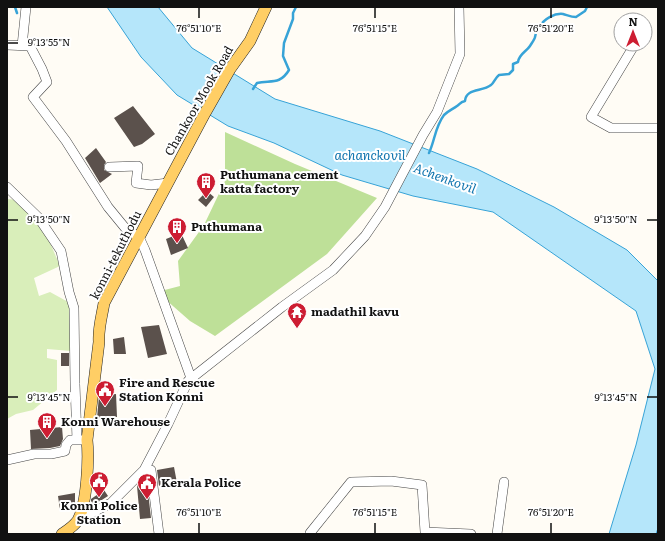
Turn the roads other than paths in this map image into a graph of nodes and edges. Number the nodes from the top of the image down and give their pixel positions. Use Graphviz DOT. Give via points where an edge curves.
graph roads {
  1 [pos="26,7"];
  2 [pos="266,7"];
  3 [pos="460,7"];
  4 [pos="7,45"];
  5 [pos="22,46"];
  6 [pos="630,52"];
  7 [pos="658,128"];
  8 [pos="109,167"];
  9 [pos="170,178"];
  10 [pos="7,187"];
  11 [pos="139,237"];
  12 [pos="191,378"];
  13 [pos="82,440"];
  14 [pos="7,460"];
  15 [pos="151,470"];
  16 [pos="504,482"];
  17 [pos="78,520"];
  18 [pos="62,534"];
  19 [pos="159,534"];
  20 [pos="308,534"];
  21 [pos="471,534"];
  22 [pos="497,534"];
  1 -- 5 [label="street"];
  2 -- 9 [label="main road, Chankoor Mook Road" via="250,41 230,69"];
  3 -- 12 [label="street" via="460,54 437,112 385,206 365,236 334,270"];
  4 -- 5 [label="street"];
  5 -- 11 [label="street" via="30,46 47,82 33,97 66,141 108,207 126,229"];
  6 -- 7 [label="street" via="592,117 611,128"];
  8 -- 9 [label="street" via="138,166 136,183 151,185"];
  9 -- 11 [label="main road, konni-tekuthodu"];
  10 -- 13 [label="street" via="38,217 61,251 74,308 75,384"];
  11 -- 12 [label="street"];
  11 -- 13 [label="main road, konni-tekuthodu" via="104,303"];
  12 -- 17 [label="street" via="144,470 111,503"];
  13 -- 14 [label="street" via="70,440 65,451 59,454 34,454"];
  13 -- 17 [label="main road, konni-tekuthodu" via="88,449 84,504"];
  15 -- 19 [label="street"];
  16 -- 22 [label="street"];
  17 -- 18 [label="main road"];
  20 -- 21 [label="street" via="351,482 392,481 422,485 425,532"];
}
